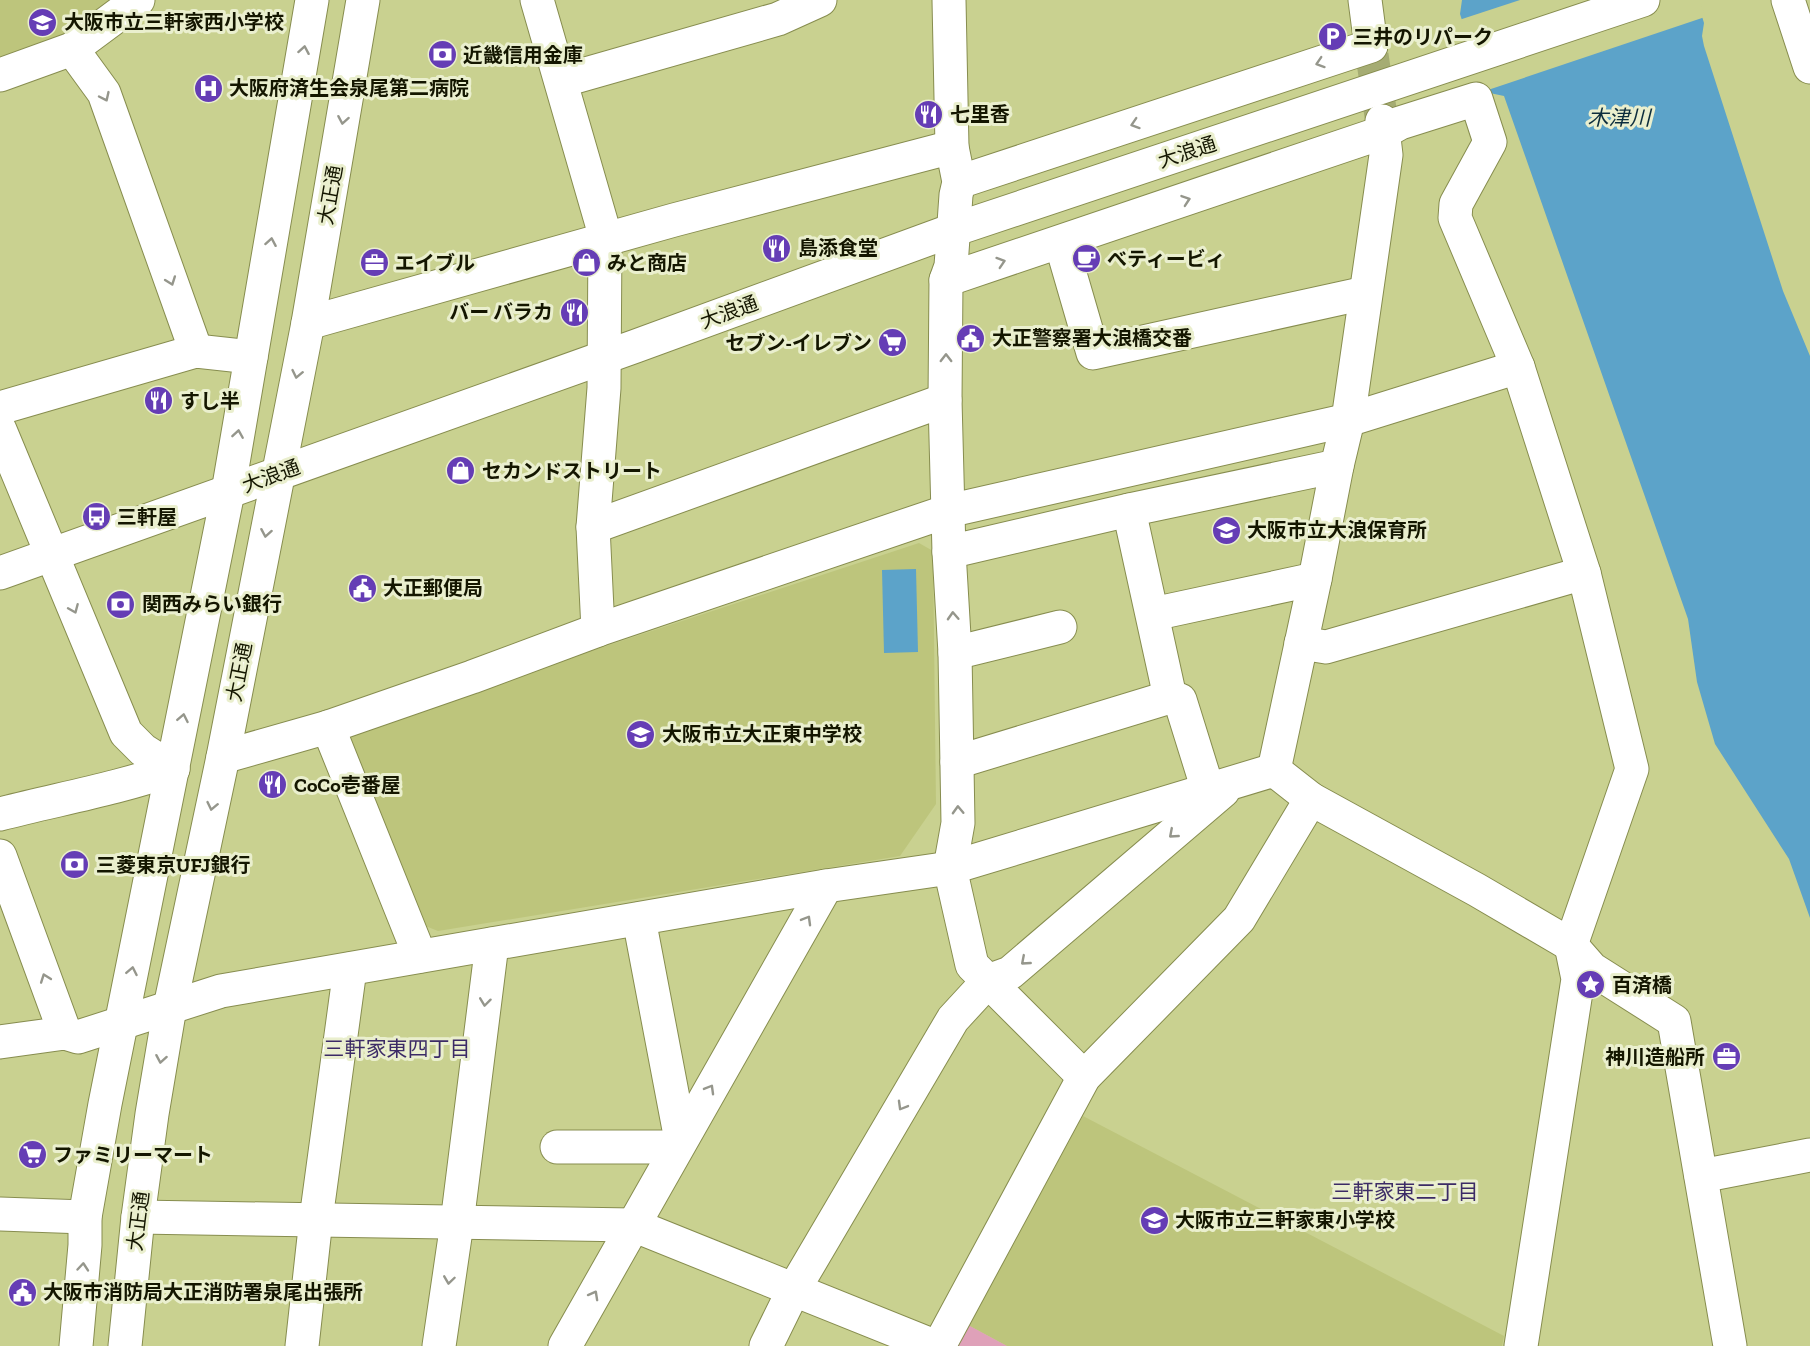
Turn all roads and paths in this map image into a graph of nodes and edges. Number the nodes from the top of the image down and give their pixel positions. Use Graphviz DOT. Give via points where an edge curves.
graph roads {
  1 [pos="138,0"];
  2 [pos="312,0"];
  3 [pos="363,0"];
  4 [pos="537,0"];
  5 [pos="820,0"];
  6 [pos="949,0"];
  7 [pos="1365,0"];
  8 [pos="1643,0"];
  9 [pos="1788,0"];
  10 [pos="72,49"];
  11 [pos="1810,67"];
  12 [pos="0,75"];
  13 [pos="561,81"];
  14 [pos="1383,126"];
  15 [pos="952,147"];
  16 [pos="959,182"];
  17 [pos="953,230"];
  18 [pos="604,239"];
  19 [pos="1061,243"];
  20 [pos="946,280"];
  21 [pos="1365,293"];
  22 [pos="308,323"];
  23 [pos="196,351"];
  24 [pos="251,357"];
  25 [pos="605,357"];
  26 [pos="1518,367"];
  27 [pos="945,400"];
  28 [pos="0,408"];
  29 [pos="1348,420"];
  30 [pos="0,430"];
  31 [pos="1337,466"];
  32 [pos="276,475"];
  33 [pos="228,492"];
  34 [pos="1129,510"];
  35 [pos="948,511"];
  36 [pos="593,527"];
  37 [pos="949,552"];
  38 [pos="51,555"];
  39 [pos="0,573"];
  40 [pos="1584,573"];
  41 [pos="1316,579"];
  42 [pos="1153,614"];
  43 [pos="1060,627"];
  44 [pos="598,630"];
  45 [pos="1302,643"];
  46 [pos="955,653"];
  47 [pos="1170,698"];
  48 [pos="328,727"];
  49 [pos="223,757"];
  50 [pos="957,762"];
  51 [pos="173,769"];
  52 [pos="1274,770"];
  53 [pos="1220,786"];
  54 [pos="1311,799"];
  55 [pos="0,814"];
  56 [pos="0,856"];
  57 [pos="950,868"];
  58 [pos="826,886"];
  59 [pos="639,919"];
  60 [pos="492,944"];
  61 [pos="1571,945"];
  62 [pos="420,956"];
  63 [pos="350,969"];
  64 [pos="988,981"];
  65 [pos="170,1007"];
  66 [pos="122,1023"];
  67 [pos="65,1033"];
  68 [pos="0,1042"];
  69 [pos="1084,1077"];
  70 [pos="679,1143"];
  71 [pos="556,1147"];
  72 [pos="1810,1155"];
  73 [pos="1701,1176"];
  74 [pos="0,1214"];
  75 [pos="85,1217"];
  76 [pos="138,1217"];
  77 [pos="316,1219"];
  78 [pos="457,1223"];
  79 [pos="633,1226"];
  80 [pos="793,1291"];
  81 [pos="76,1346"];
  82 [pos="125,1346"];
  83 [pos="302,1346"];
  84 [pos="439,1346"];
  85 [pos="565,1346"];
  86 [pos="766,1346"];
  87 [pos="934,1346"];
  88 [pos="939,1346"];
  89 [pos="1521,1346"];
  90 [pos="1730,1346"];
  1 -- 10 [label="street"];
  24 -- 2 [label="street, one-way"];
  3 -- 22 [label="street, 大正通, one-way"];
  4 -- 13 [label="street"];
  5 -- 13 [label="street" via="778,19"];
  6 -- 15 [label="street"];
  7 -- 16 [label="street, one-way" via="1372,50"];
  8 -- 17 [label="street, 大浪通"];
  9 -- 11 [label="street"];
  10 -- 12 [label="street"];
  10 -- 23 [label="street, one-way" via="104,93"];
  13 -- 18 [label="street"];
  19 -- 14 [label="street, one-way"];
  14 -- 21 [label="street" via="1386,155"];
  14 -- 26 [label="street" via="1476,99 1490,142 1456,204 1455,218"];
  15 -- 16 [label="street"];
  15 -- 18 [label="street"];
  16 -- 17 [label="street"];
  17 -- 20 [label="street" via="951,266"];
  17 -- 25 [label="street, 大浪通"];
  18 -- 22 [label="street"];
  18 -- 25 [label="street"];
  20 -- 19 [label="street, one-way"];
  19 -- 21 [label="street" via="1094,352"];
  27 -- 20 [label="street, one-way"];
  21 -- 29 [label="street"];
  22 -- 32 [label="street, 大正通, one-way"];
  23 -- 24 [label="street"];
  23 -- 28 [label="street"];
  33 -- 24 [label="street, one-way"];
  25 -- 32 [label="street, 大浪通"];
  25 -- 36 [label="street"];
  26 -- 29 [label="street"];
  26 -- 40 [label="street"];
  27 -- 35 [label="street"];
  27 -- 36 [label="street"];
  29 -- 31 [label="street"];
  29 -- 35 [label="street"];
  30 -- 38 [label="street"];
  31 -- 34 [label="street"];
  31 -- 41 [label="street"];
  32 -- 33 [label="street, 大浪通"];
  32 -- 49 [label="street, 大正通, one-way"];
  33 -- 38 [label="street, 大浪通"];
  51 -- 33 [label="street, one-way"];
  34 -- 37 [label="street"];
  34 -- 42 [label="street"];
  35 -- 37 [label="street"];
  35 -- 44 [label="street"];
  36 -- 44 [label="street"];
  46 -- 37 [label="street, one-way"];
  38 -- 39 [label="street, 大浪通"];
  38 -- 51 [label="street, one-way" via="126,733 143,750"];
  40 -- 45 [label="street" via="1326,647"];
  40 -- 61 [label="street" via="1632,769"];
  41 -- 42 [label="street"];
  41 -- 45 [label="street"];
  42 -- 47 [label="street"];
  43 -- 46 [label="street"];
  44 -- 48 [label="street"];
  45 -- 52 [label="street"];
  46 -- 50 [label="street"];
  47 -- 50 [label="street"];
  47 -- 53 [label="street" via="1180,699"];
  48 -- 49 [label="street"];
  48 -- 62 [label="street"];
  49 -- 65 [label="street, 大正通, one-way"];
  57 -- 50 [label="street, one-way" via="958,823"];
  51 -- 55 [label="street" via="138,782"];
  66 -- 51 [label="street, one-way"];
  52 -- 53 [label="street"];
  52 -- 54 [label="street"];
  53 -- 57 [label="street"];
  53 -- 64 [label="street, one-way" via="1010,973"];
  54 -- 61 [label="street"];
  54 -- 69 [label="street" via="1239,919"];
  67 -- 56 [label="street, one-way"];
  57 -- 58 [label="street"];
  57 -- 64 [label="street" via="972,964"];
  58 -- 59 [label="street"];
  70 -- 58 [label="street, one-way"];
  59 -- 60 [label="street"];
  59 -- 70 [label="street"];
  60 -- 62 [label="street"];
  60 -- 78 [label="street, one-way"];
  61 -- 73 [label="street" via="1592,969 1674,1021"];
  61 -- 89 [label="street" via="1578,979"];
  62 -- 63 [label="street"];
  63 -- 65 [label="street" via="221,991"];
  63 -- 77 [label="street"];
  64 -- 69 [label="street"];
  64 -- 80 [label="street, one-way" via="953,1019"];
  65 -- 66 [label="street"];
  65 -- 76 [label="street, 大正通, one-way"];
  66 -- 67 [label="street" via="78,1037"];
  66 -- 75 [label="street"];
  67 -- 68 [label="street"];
  69 -- 88 [label="street"];
  70 -- 71 [label="street"];
  70 -- 79 [label="street"];
  72 -- 73 [label="street"];
  73 -- 90 [label="street"];
  74 -- 75 [label="street"];
  81 -- 75 [label="street, one-way"];
  76 -- 77 [label="street"];
  76 -- 82 [label="street, 大正通"];
  77 -- 78 [label="street"];
  77 -- 83 [label="street"];
  78 -- 79 [label="street"];
  78 -- 84 [label="street, one-way"];
  79 -- 80 [label="street"];
  85 -- 79 [label="street, one-way"];
  80 -- 86 [label="street"];
  80 -- 87 [label="street"];
}
